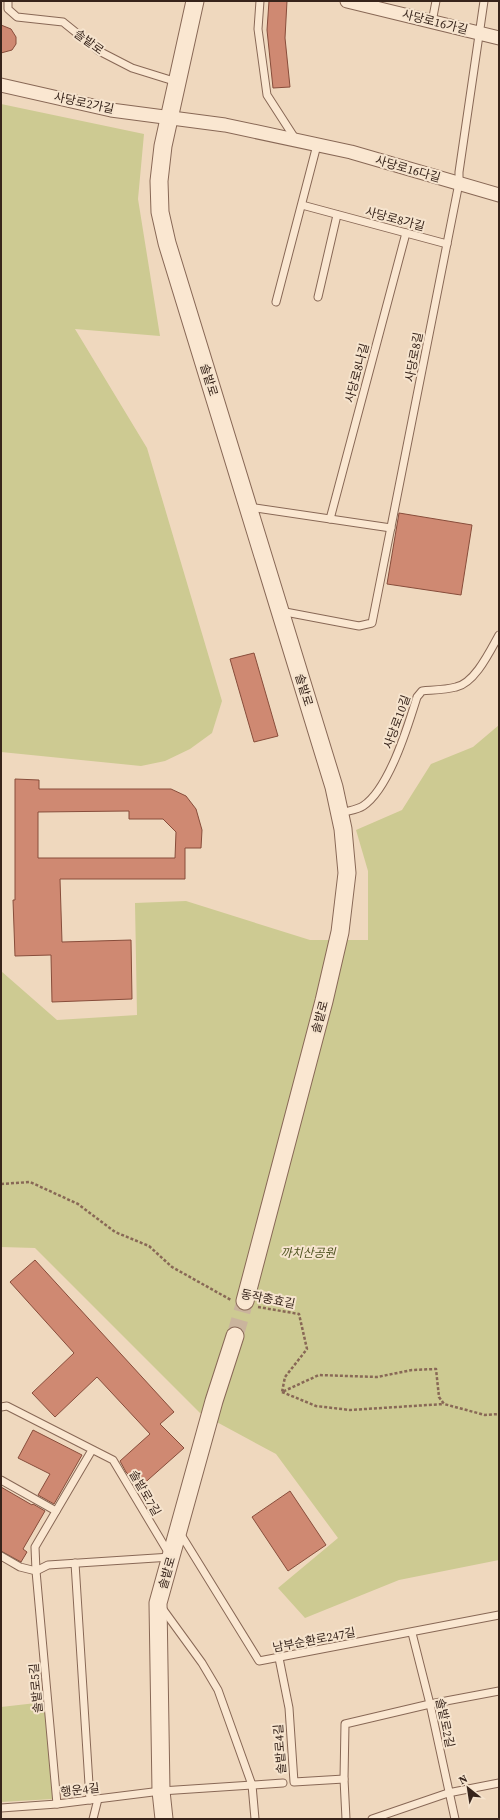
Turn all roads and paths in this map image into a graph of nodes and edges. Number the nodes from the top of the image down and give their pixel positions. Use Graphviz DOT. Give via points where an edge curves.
graph roads {
  1 [pos="8,1"];
  2 [pos="195,1"];
  3 [pos="260,1"];
  4 [pos="347,1"];
  5 [pos="436,1"];
  6 [pos="484,1"];
  7 [pos="432,22"];
  8 [pos="479,33"];
  9 [pos="499,38"];
  10 [pos="177,82"];
  11 [pos="1,84"];
  12 [pos="169,119"];
  13 [pos="296,140"];
  14 [pos="317,145"];
  15 [pos="459,183"];
  16 [pos="499,195"];
  17 [pos="302,205"];
  18 [pos="337,215"];
  19 [pos="406,233"];
  20 [pos="447,244"];
  21 [pos="318,297"];
  22 [pos="276,302"];
  23 [pos="248,507"];
  24 [pos="330,519"];
  25 [pos="391,528"];
  26 [pos="280,611"];
  27 [pos="499,635"];
  28 [pos="339,814"];
  29 [pos="1,1184"];
  30 [pos="244,1303"];
  31 [pos="235,1336"];
  32 [pos="282,1392"];
  33 [pos="444,1404"];
  34 [pos="1,1407"];
  35 [pos="499,1414"];
  36 [pos="92,1450"];
  37 [pos="1,1480"];
  38 [pos="56,1511"];
  39 [pos="178,1531"];
  40 [pos="1,1556"];
  41 [pos="171,1557"];
  42 [pos="75,1562"];
  43 [pos="36,1571"];
  44 [pos="158,1602"];
  45 [pos="499,1615"];
  46 [pos="412,1633"];
  47 [pos="279,1658"];
  48 [pos="499,1691"];
  49 [pos="430,1704"];
  50 [pos="344,1779"];
  51 [pos="283,1783"];
  52 [pos="499,1783"];
  53 [pos="252,1785"];
  54 [pos="161,1791"];
  55 [pos="448,1793"];
  56 [pos="94,1800"];
  57 [pos="57,1804"];
  58 [pos="1,1808"];
  59 [pos="93,1819"];
  60 [pos="164,1819"];
  61 [pos="255,1819"];
  62 [pos="346,1819"];
  63 [pos="372,1819"];
  64 [pos="455,1819"];
  1 -- 10 [label="lane, 솔밭로" via="8,9 17,17 63,22 99,51 132,68"];
  2 -- 10 [label="street, 솔밭로"];
  3 -- 13 [label="lane" via="258,29 267,95"];
  4 -- 7 [label="street, 사당로16가길"];
  5 -- 7 [label="lane"];
  6 -- 8 [label="lane, 사당로8길"];
  7 -- 8 [label="street, 사당로16가길"];
  8 -- 9 [label="street, 사당로16가길"];
  8 -- 15 [label="lane, 사당로8길"];
  10 -- 12 [label="street, 솔밭로"];
  11 -- 12 [label="street, 사당로2가길" via="110,110"];
  12 -- 13 [label="street, 사당로16다길" via="225,125"];
  12 -- 23 [label="street, 솔밭로" via="159,181 160,212 167,243"];
  13 -- 14 [label="street, 사당로16다길"];
  14 -- 15 [label="street, 사당로16다길" via="351,152"];
  14 -- 17 [label="lane"];
  15 -- 16 [label="street, 사당로16다길"];
  15 -- 20 [label="lane, 사당로8길"];
  17 -- 18 [label="lane, 사당로8가길"];
  17 -- 22 [label="lane"];
  18 -- 19 [label="lane, 사당로8가길"];
  18 -- 21 [label="lane"];
  19 -- 20 [label="lane, 사당로8가길"];
  19 -- 24 [label="lane, 사당로8나길"];
  20 -- 25 [label="lane, 사당로8길"];
  23 -- 24 [label="lane"];
  23 -- 26 [label="street, 솔밭로"];
  24 -- 25 [label="lane"];
  25 -- 26 [label="lane, 사당로8길" via="372,623 359,626"];
  26 -- 28 [label="street, 솔밭로" via="334,787"];
  27 -- 28 [label="lane, 사당로10길" via="485,659 466,683 457,687 422,691 417,697 401,748 376,793 363,806"];
  28 -- 30 [label="street, 솔밭로" via="348,873 340,932"];
  29 -- 30 [label="path, 동작충효길" via="30,1182 78,1204 115,1232 149,1246 172,1267"];
  30 -- 32 [label="path, 동작충효길" via="298,1314 307,1349 285,1377"];
  31 -- 39 [label="street, 솔밭로"];
  32 -- 33 [label="path" via="316,1406 350,1410"];
  32 -- 33 [label="path" via="319,1376 377,1378 412,1370 436,1369 439,1397"];
  33 -- 35 [label="path" via="485,1415"];
  34 -- 36 [label="lane, 솔밭로7길" via="7,1406"];
  36 -- 38 [label="lane"];
  36 -- 41 [label="lane, 솔밭로7길" via="113,1460"];
  37 -- 38 [label="lane"];
  38 -- 43 [label="lane" via="35,1547"];
  39 -- 41 [label="street, 솔밭로"];
  39 -- 47 [label="lane, 남부순환로247길" via="259,1661"];
  40 -- 43 [label="lane"];
  41 -- 42 [label="lane"];
  41 -- 44 [label="street, 솔밭로"];
  42 -- 43 [label="lane" via="48,1565"];
  42 -- 56 [label="lane"];
  43 -- 57 [label="lane, 솔밭로5길"];
  44 -- 53 [label="lane" via="218,1690"];
  44 -- 54 [label="street, 솔밭로"];
  45 -- 46 [label="lane, 남부순환로247길"];
  46 -- 47 [label="lane, 남부순환로247길"];
  46 -- 49 [label="lane, 솔밭로2길"];
  47 -- 50 [label="lane, 솔밭로4길" via="289,1708 294,1782"];
  48 -- 49 [label="lane"];
  49 -- 50 [label="lane" via="345,1724"];
  49 -- 55 [label="lane, 솔밭로2길"];
  50 -- 62 [label="lane"];
  51 -- 53 [label="lane, 솔밭로4길"];
  52 -- 55 [label="lane"];
  53 -- 54 [label="lane, 솔밭로4길"];
  53 -- 61 [label="lane"];
  54 -- 56 [label="lane, 행운4길"];
  54 -- 60 [label="street, 솔밭로"];
  55 -- 63 [label="lane"];
  55 -- 64 [label="lane, 솔밭로2길"];
  56 -- 57 [label="lane, 행운4길"];
  56 -- 59 [label="lane"];
  57 -- 58 [label="lane, 행운4길"];
}
